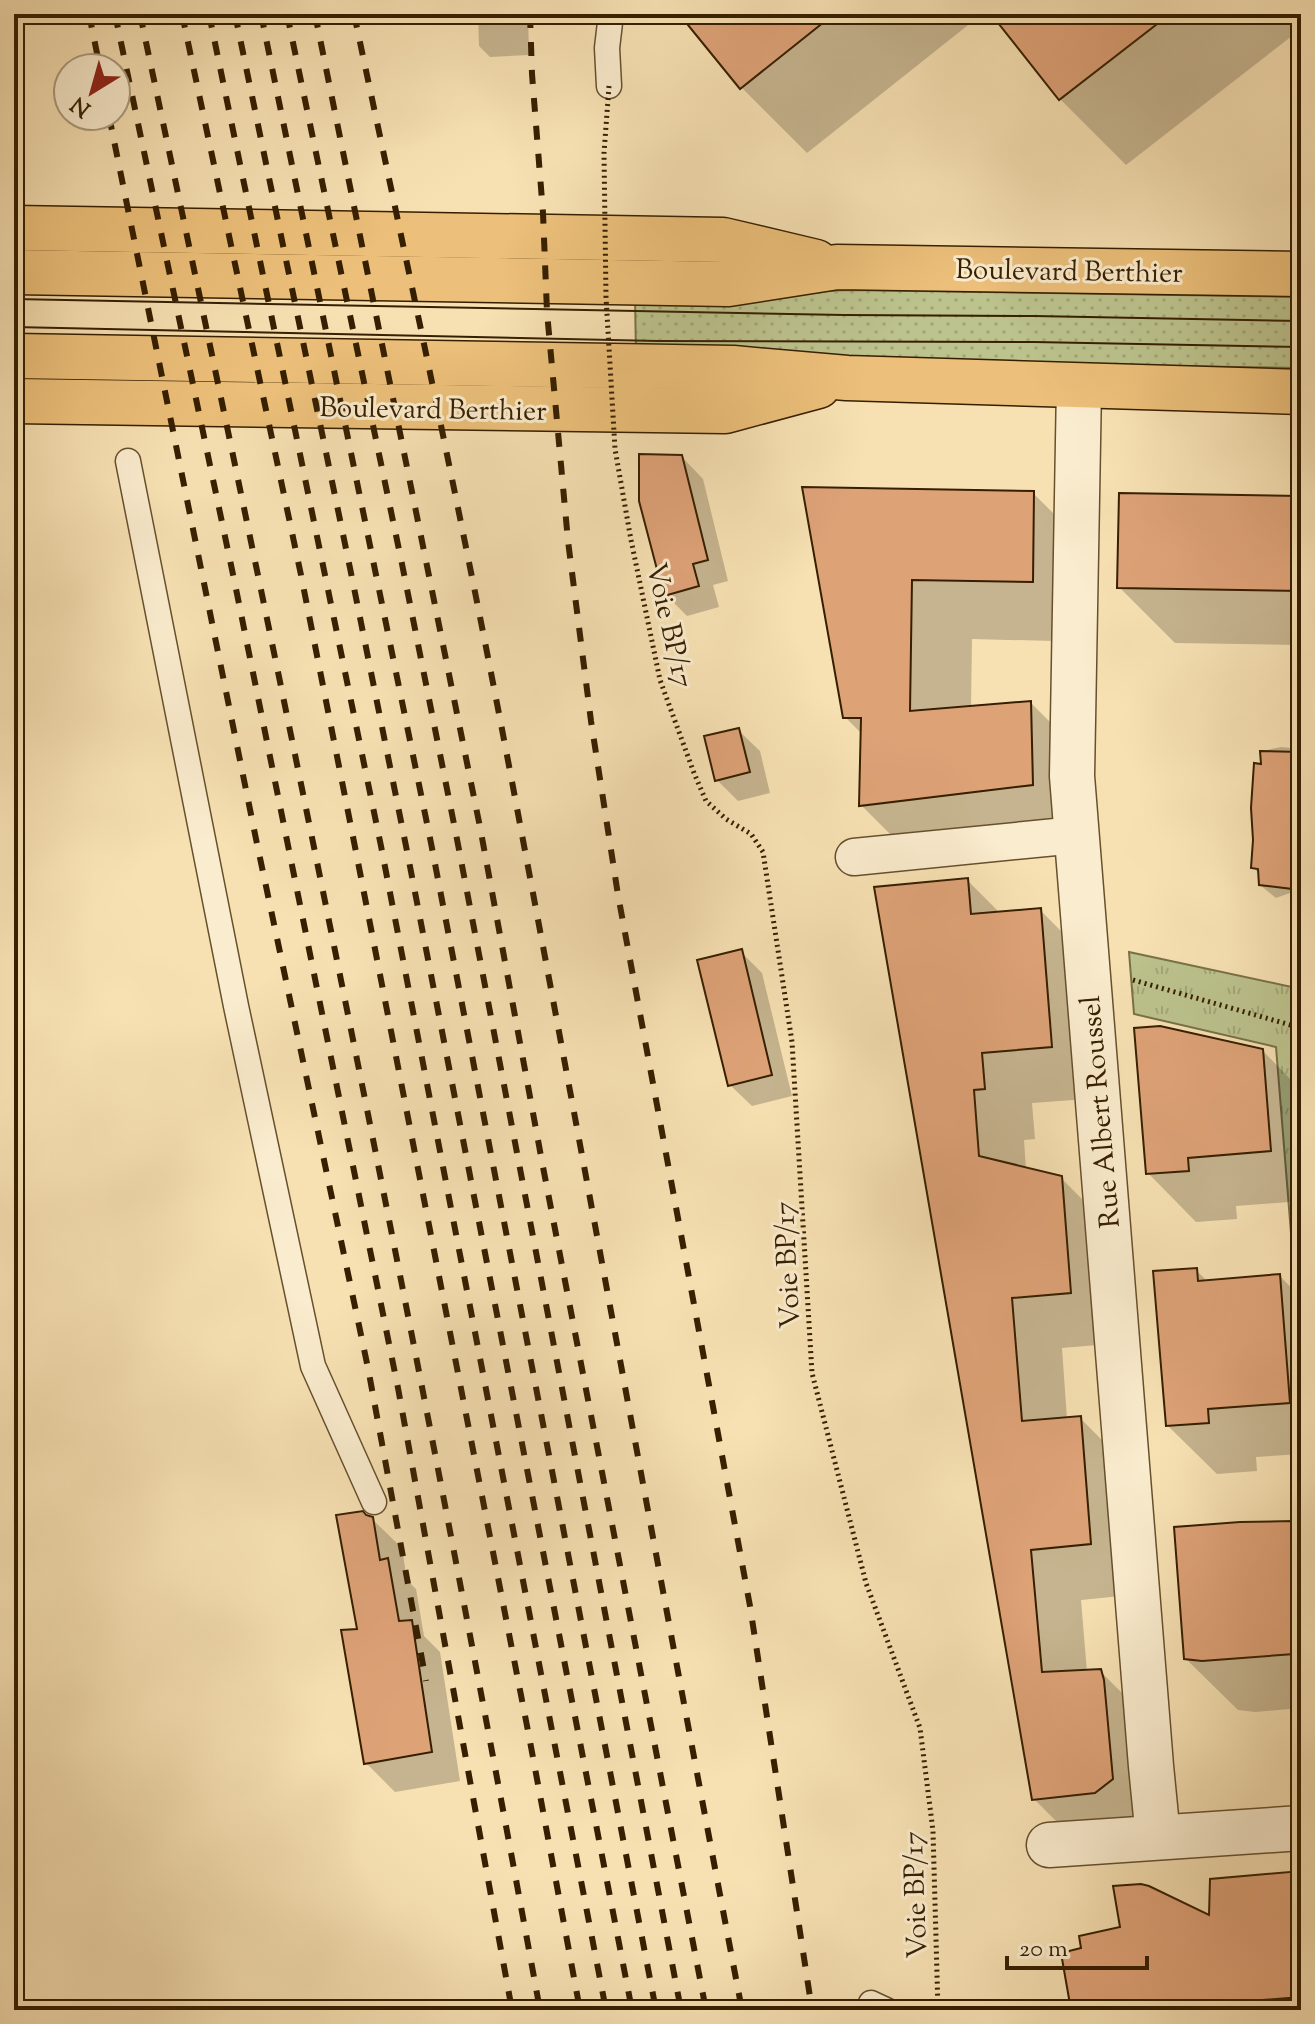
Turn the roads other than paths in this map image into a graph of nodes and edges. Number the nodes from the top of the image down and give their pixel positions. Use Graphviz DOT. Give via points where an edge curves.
graph roads {
  1 [pos="611,14"];
  2 [pos="609,86"];
  3 [pos="14,228"];
  4 [pos="837,267"];
  5 [pos="14,272"];
  6 [pos="1301,274"];
  7 [pos="14,356"];
  8 [pos="847,378"];
  9 [pos="1079,386"];
  10 [pos="1301,392"];
  11 [pos="14,401"];
  12 [pos="128,461"];
  13 [pos="1076,835"];
  14 [pos="854,857"];
  15 [pos="374,1502"];
  16 [pos="1301,1828"];
  17 [pos="1158,1837"];
  18 [pos="1049,1845"];
  1 -- 2 [label="lane"];
  3 -- 4 [label="main road, Boulevard Berthier" via="723,240"];
  4 -- 5 [label="main road, Boulevard Berthier" via="728,284"];
  4 -- 6 [label="main road, Boulevard Berthier"];
  7 -- 8 [label="main road, Boulevard Berthier" via="733,368"];
  8 -- 9 [label="main road, Boulevard Berthier"];
  8 -- 11 [label="main road, Boulevard Berthier" via="725,411"];
  9 -- 10 [label="main road, Boulevard Berthier"];
  9 -- 13 [label="street, Rue Albert Roussel" via="1072,776"];
  12 -- 15 [label="lane" via="313,1366"];
  13 -- 14 [label="street"];
  13 -- 17 [label="street, Rue Albert Roussel"];
  16 -- 17 [label="street"];
  17 -- 18 [label="street"];
}
